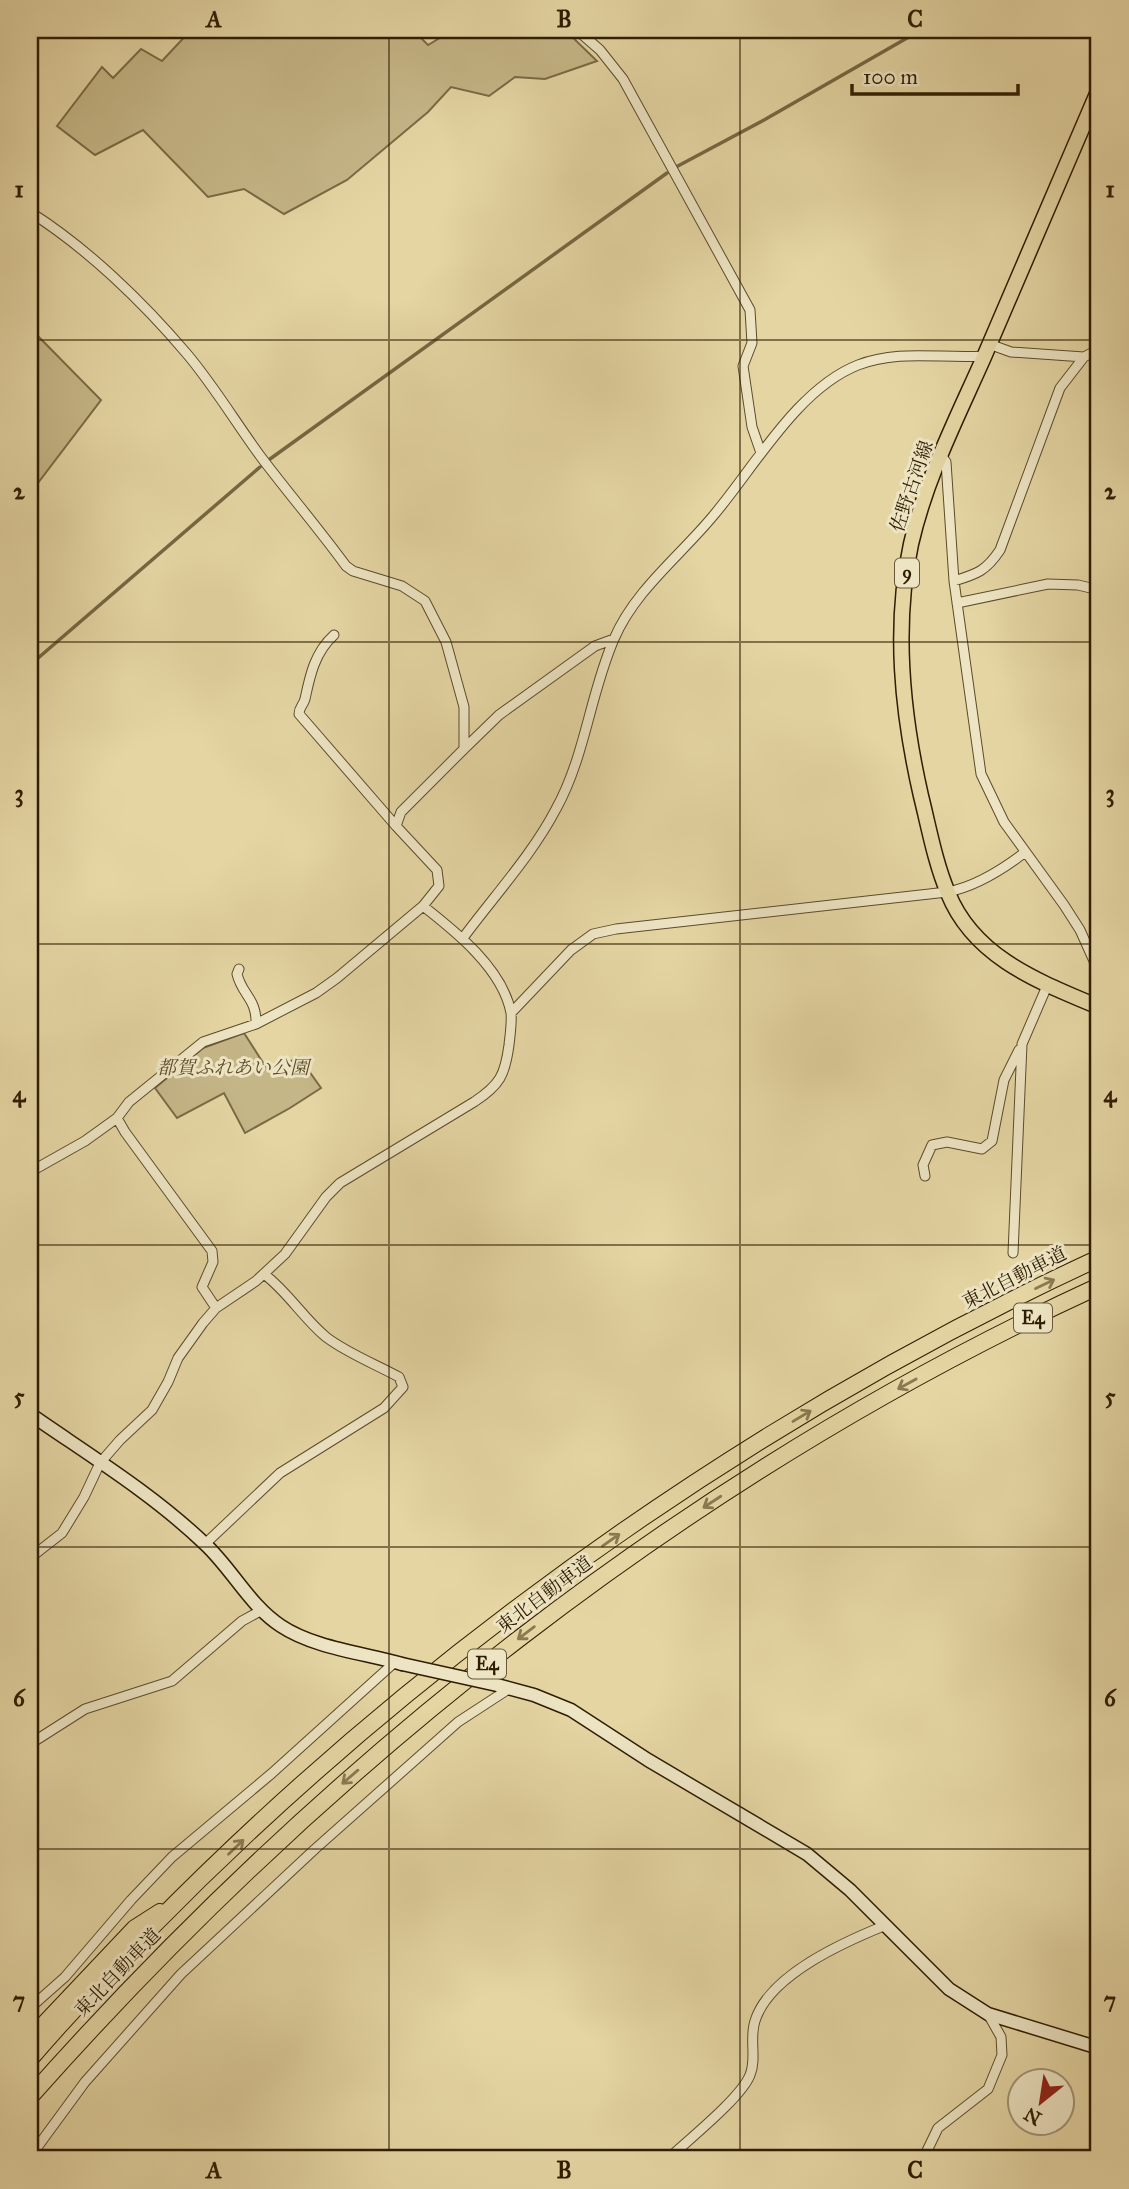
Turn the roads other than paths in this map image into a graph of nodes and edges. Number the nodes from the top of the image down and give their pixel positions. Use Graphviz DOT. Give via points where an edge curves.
graph roads {
  1 [pos="577,30"];
  2 [pos="1099,89"];
  3 [pos="30,212"];
  4 [pos="1099,349"];
  5 [pos="986,350"];
  6 [pos="1084,357"];
  7 [pos="761,453"];
  8 [pos="940,454"];
  9 [pos="954,581"];
  10 [pos="1099,590"];
  11 [pos="957,603"];
  12 [pos="334,635"];
  13 [pos="614,639"];
  14 [pos="464,749"];
  15 [pos="396,827"];
  16 [pos="1024,853"];
  17 [pos="947,892"];
  18 [pos="423,906"];
  19 [pos="463,938"];
  20 [pos="239,969"];
  21 [pos="1099,972"];
  22 [pos="1047,986"];
  23 [pos="1099,1007"];
  24 [pos="511,1013"];
  25 [pos="256,1024"];
  26 [pos="1023,1044"];
  27 [pos="117,1118"];
  28 [pos="30,1172"];
  29 [pos="925,1176"];
  30 [pos="1013,1253"];
  31 [pos="1099,1258"];
  32 [pos="264,1274"];
  33 [pos="1099,1286"];
  34 [pos="216,1308"];
  35 [pos="30,1414"];
  36 [pos="100,1463"];
  37 [pos="205,1544"];
  38 [pos="30,1558"];
  39 [pos="262,1610"];
  40 [pos="398,1663"];
  41 [pos="503,1687"];
  42 [pos="30,1744"];
  43 [pos="187,1894"];
  44 [pos="886,1925"];
  45 [pos="30,2008"];
  46 [pos="988,2014"];
  47 [pos="30,2039"];
  48 [pos="1099,2049"];
  49 [pos="68,2054"];
  50 [pos="30,2059"];
  51 [pos="30,2097"];
  52 [pos="30,2110"];
  53 [pos="30,2157"];
  54 [pos="667,2159"];
  55 [pos="923,2159"];
  1 -- 7 [label="street" via="623,79 751,310 752,343 743,366 752,427"];
  2 -- 5 [label="main road, 佐野古河線 / 9"];
  3 -- 14 [label="street" via="92,259 188,355 346,566 402,586 425,601 446,642 464,707"];
  4 -- 6 [label="street"];
  5 -- 6 [label="street"];
  5 -- 7 [label="street" via="887,356 856,366 824,385"];
  5 -- 8 [label="main road, 佐野古河線 / 9"];
  6 -- 9 [label="street" via="1060,388 1000,550 979,573"];
  7 -- 13 [label="street" via="713,517 648,588"];
  8 -- 9 [label="street" via="949,487"];
  8 -- 17 [label="main road, 佐野古河線 / 9" via="911,546 903,605 902,667 907,731"];
  9 -- 11 [label="street"];
  10 -- 11 [label="street" via="1048,584"];
  11 -- 16 [label="street" via="981,774"];
  12 -- 15 [label="street" via="313,665 299,714"];
  13 -- 14 [label="street" via="595,646 499,715"];
  13 -- 19 [label="street" via="557,809"];
  14 -- 15 [label="street" via="401,812"];
  15 -- 18 [label="street" via="437,870 439,886"];
  16 -- 17 [label="street" via="977,881"];
  16 -- 21 [label="street" via="1080,930"];
  17 -- 22 [label="main road, 佐野古河線 / 9" via="968,927 989,950"];
  17 -- 24 [label="street" via="593,934 571,950"];
  18 -- 19 [label="street"];
  18 -- 25 [label="street" via="316,993"];
  19 -- 24 [label="street" via="504,991"];
  20 -- 25 [label="street" via="239,984 257,1009"];
  22 -- 23 [label="main road, 佐野古河線 / 9"];
  22 -- 26 [label="street"];
  24 -- 32 [label="street" via="506,1064 491,1091 340,1183"];
  25 -- 27 [label="street" via="203,1042 129,1102"];
  26 -- 29 [label="street" via="1004,1080 992,1141 982,1149 932,1144 923,1165"];
  26 -- 30 [label="street"];
  27 -- 28 [label="street"];
  27 -- 34 [label="street" via="212,1251 213,1262 202,1287"];
  43 -- 31 [label="highway, 東北自動車道 / E4, one-way" via="374,1723 601,1548 827,1401"];
  32 -- 34 [label="street"];
  32 -- 37 [label="street" via="329,1339 399,1377 403,1387 384,1408 280,1473"];
  33 -- 49 [label="highway, 東北自動車道 / E4, one-way" via="825,1431 668,1531 536,1626 290,1831"];
  34 -- 36 [label="street" via="177,1358 152,1410"];
  35 -- 36 [label="street"];
  36 -- 37 [label="street"];
  36 -- 38 [label="street" via="62,1533"];
  37 -- 39 [label="street"];
  39 -- 40 [label="street" via="303,1637"];
  39 -- 42 [label="street" via="242,1621 172,1681 85,1709"];
  40 -- 41 [label="street, bridge"];
  40 -- 45 [label="street" via="172,1857 65,1977"];
  41 -- 44 [label="street" via="571,1710 788,1842 824,1867"];
  41 -- 53 [label="street" via="315,1849 181,1974 86,2082"];
  43 -- 47 [label="highway" via="135,1928"];
  43 -- 50 [label="highway, 東北自動車道 / E4"];
  44 -- 46 [label="street" via="948,1989"];
  44 -- 54 [label="street" via="842,1943 788,1977 755,2020 750,2076 739,2092"];
  46 -- 48 [label="street"];
  46 -- 55 [label="street" via="1001,2037 1002,2054 988,2089 938,2128"];
  49 -- 51 [label="highway, 東北自動車道 / E4"];
  49 -- 52 [label="highway"];
}
